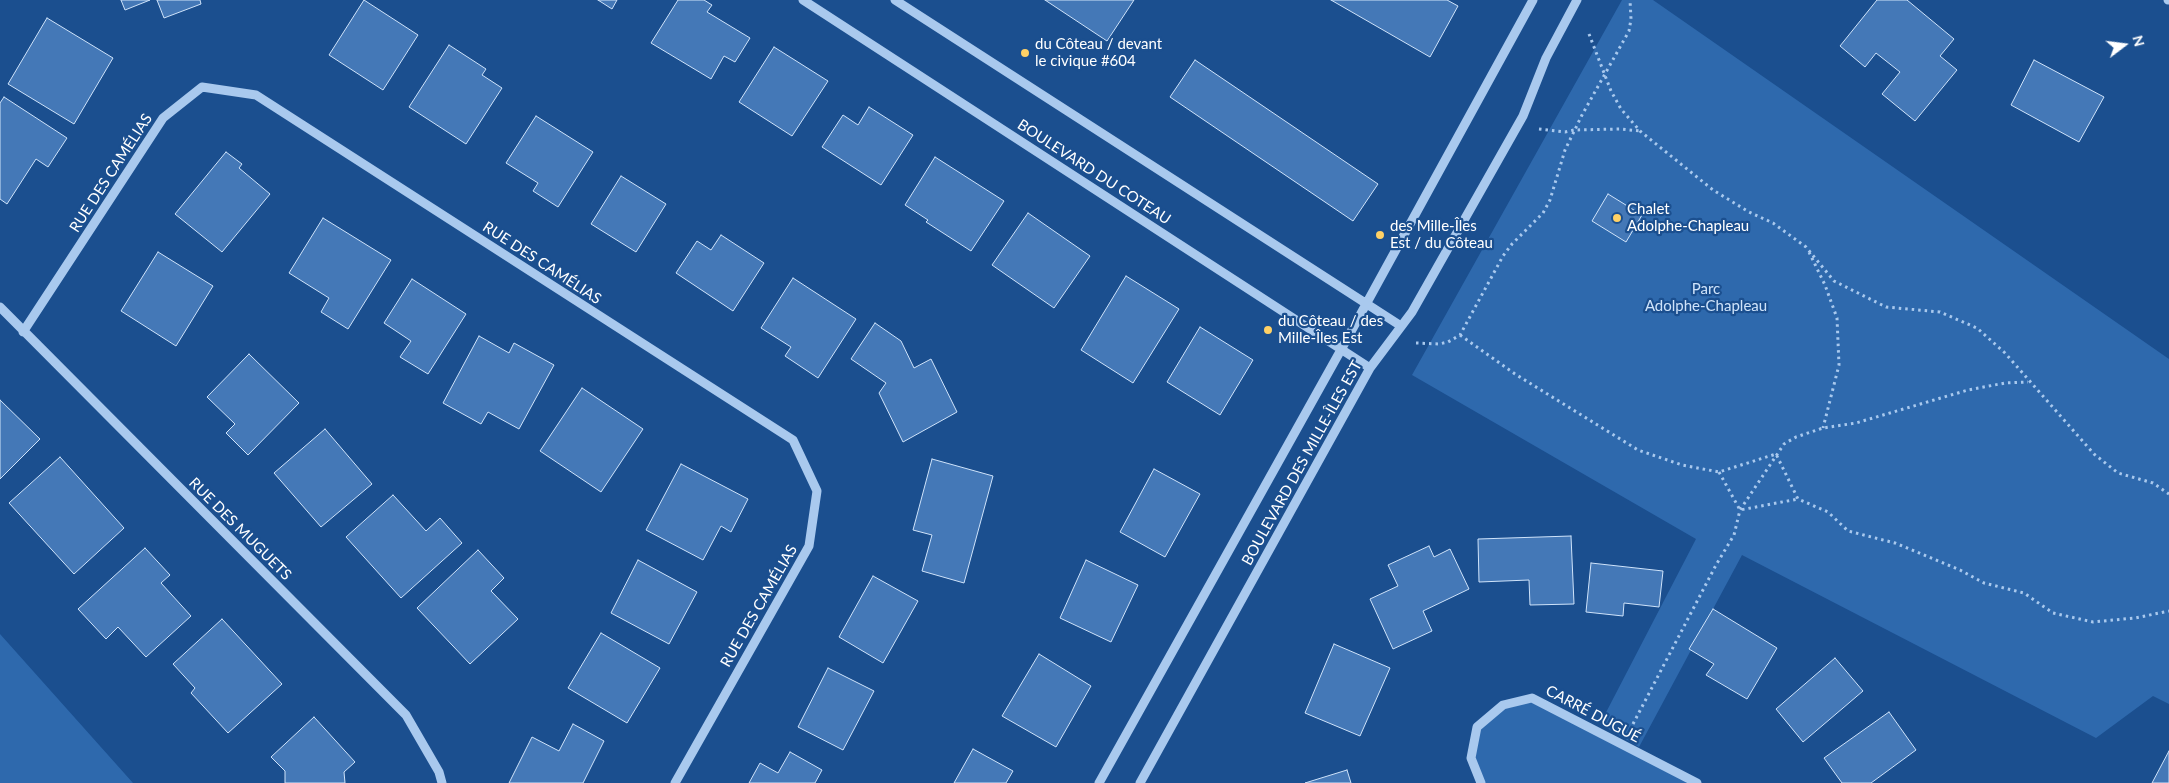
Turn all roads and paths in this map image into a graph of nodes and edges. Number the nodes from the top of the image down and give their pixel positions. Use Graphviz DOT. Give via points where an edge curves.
graph roads {
  1 [pos="803,0"];
  2 [pos="896,0"];
  3 [pos="1533,0"];
  4 [pos="1577,0"];
  5 [pos="1630,0"];
  6 [pos="1589,34"];
  7 [pos="1605,74"];
  8 [pos="1536,128"];
  9 [pos="1574,130"];
  10 [pos="1640,131"];
  11 [pos="1806,247"];
  12 [pos="1366,305"];
  13 [pos="0,307"];
  14 [pos="1401,326"];
  15 [pos="23,332"];
  16 [pos="1460,335"];
  17 [pos="1418,343"];
  18 [pos="1342,348"];
  19 [pos="1370,368"];
  20 [pos="2029,382"];
  21 [pos="1823,428"];
  22 [pos="1776,454"];
  23 [pos="1719,472"];
  24 [pos="2169,494"];
  25 [pos="1798,499"];
  26 [pos="1740,510"];
  27 [pos="2169,612"];
  28 [pos="1622,744"];
  29 [pos="442,783"];
  30 [pos="675,783"];
  31 [pos="1099,783"];
  32 [pos="1140,783"];
  33 [pos="1481,783"];
  34 [pos="1697,783"];
  1 -- 18 [label="street, BOULEVARD DU COTEAU"];
  2 -- 12 [label="street"];
  3 -- 12 [label="street, BOULEVARD DES MILLE-ÎLES EST"];
  4 -- 14 [label="street, BOULEVARD DES MILLE-ÎLES EST" via="1546,58 1523,116"];
  5 -- 7 [label="path" via="1632,19 1629,31"];
  6 -- 7 [label="path"];
  7 -- 9 [label="path"];
  7 -- 10 [label="path" via="1621,109"];
  8 -- 9 [label="path" via="1558,132"];
  9 -- 10 [label="path"];
  9 -- 16 [label="path" via="1546,206 1537,221 1503,256"];
  10 -- 11 [label="path" via="1713,190 1773,223"];
  11 -- 20 [label="path" via="1834,281 1886,307 1940,312 1977,328 2005,353"];
  11 -- 21 [label="path" via="1837,318 1839,365"];
  12 -- 14 [label="street"];
  12 -- 18 [label="street, BOULEVARD DES MILLE-ÎLES EST"];
  13 -- 15 [label="street, RUE DES MUGUETS"];
  14 -- 19 [label="street, BOULEVARD DES MILLE-ÎLES EST"];
  15 -- 29 [label="street, RUE DES MUGUETS" via="406,715"];
  15 -- 30 [label="street, RUE DES CAMÉLIAS" via="163,118 202,87 256,95 793,440 816,492 810,546"];
  16 -- 17 [label="path" via="1439,344"];
  16 -- 23 [label="path" via="1515,374 1638,450 1682,465"];
  18 -- 19 [label="street, BOULEVARD DU COTEAU"];
  18 -- 31 [label="street, BOULEVARD DES MILLE-ÎLES EST"];
  19 -- 32 [label="street, BOULEVARD DES MILLE-ÎLES EST"];
  20 -- 21 [label="path" via="1968,390 1856,423"];
  20 -- 24 [label="path" via="2094,454 2118,473 2153,483"];
  21 -- 22 [label="path" via="1796,437"];
  22 -- 23 [label="path"];
  22 -- 25 [label="path"];
  22 -- 26 [label="path"];
  23 -- 26 [label="path"];
  25 -- 26 [label="path"];
  25 -- 27 [label="path" via="1828,512 1848,531 1895,543 1984,583 2024,593 2054,613 2093,622"];
  26 -- 28 [label="path" via="1734,536"];
  28 -- 33 [label="street, CARRÉ DUGUÉ" via="1532,698 1503,704 1477,727 1471,758"];
  28 -- 34 [label="street, CARRÉ DUGUÉ"];
}
